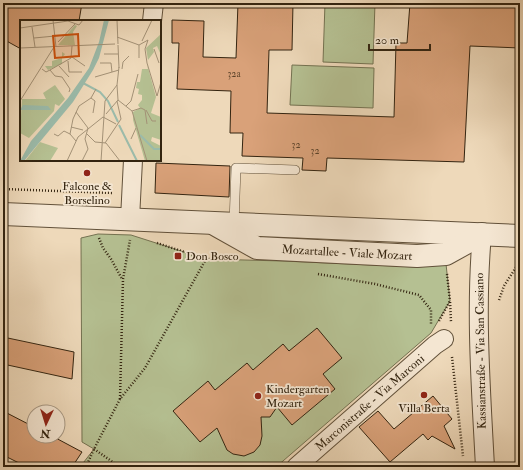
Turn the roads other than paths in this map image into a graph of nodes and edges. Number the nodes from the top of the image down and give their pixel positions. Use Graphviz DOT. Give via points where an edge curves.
graph roads {
  1 [pos="154,3"];
  2 [pos="152,20"];
  3 [pos="133,161"];
  4 [pos="295,170"];
  5 [pos="3,214"];
  6 [pos="224,223"];
  7 [pos="130,227"];
  8 [pos="482,234"];
  9 [pos="520,236"];
  10 [pos="444,339"];
  11 [pos="296,467"];
  12 [pos="485,467"];
  1 -- 2 [label="street"];
  3 -- 7 [label="street"];
  4 -- 6 [label="lane" via="236,168"];
  5 -- 7 [label="street, Mozartallee - Viale Mozart"];
  6 -- 7 [label="street, Mozartallee - Viale Mozart"];
  6 -- 8 [label="street, Mozartallee - Viale Mozart" via="256,248 417,256 446,254"];
  8 -- 9 [label="street"];
  8 -- 12 [label="street, Kassianstraße - Via San Cassiano" via="479,287"];
  10 -- 11 [label="street, Marconistraße - Via Marconi"];
}
